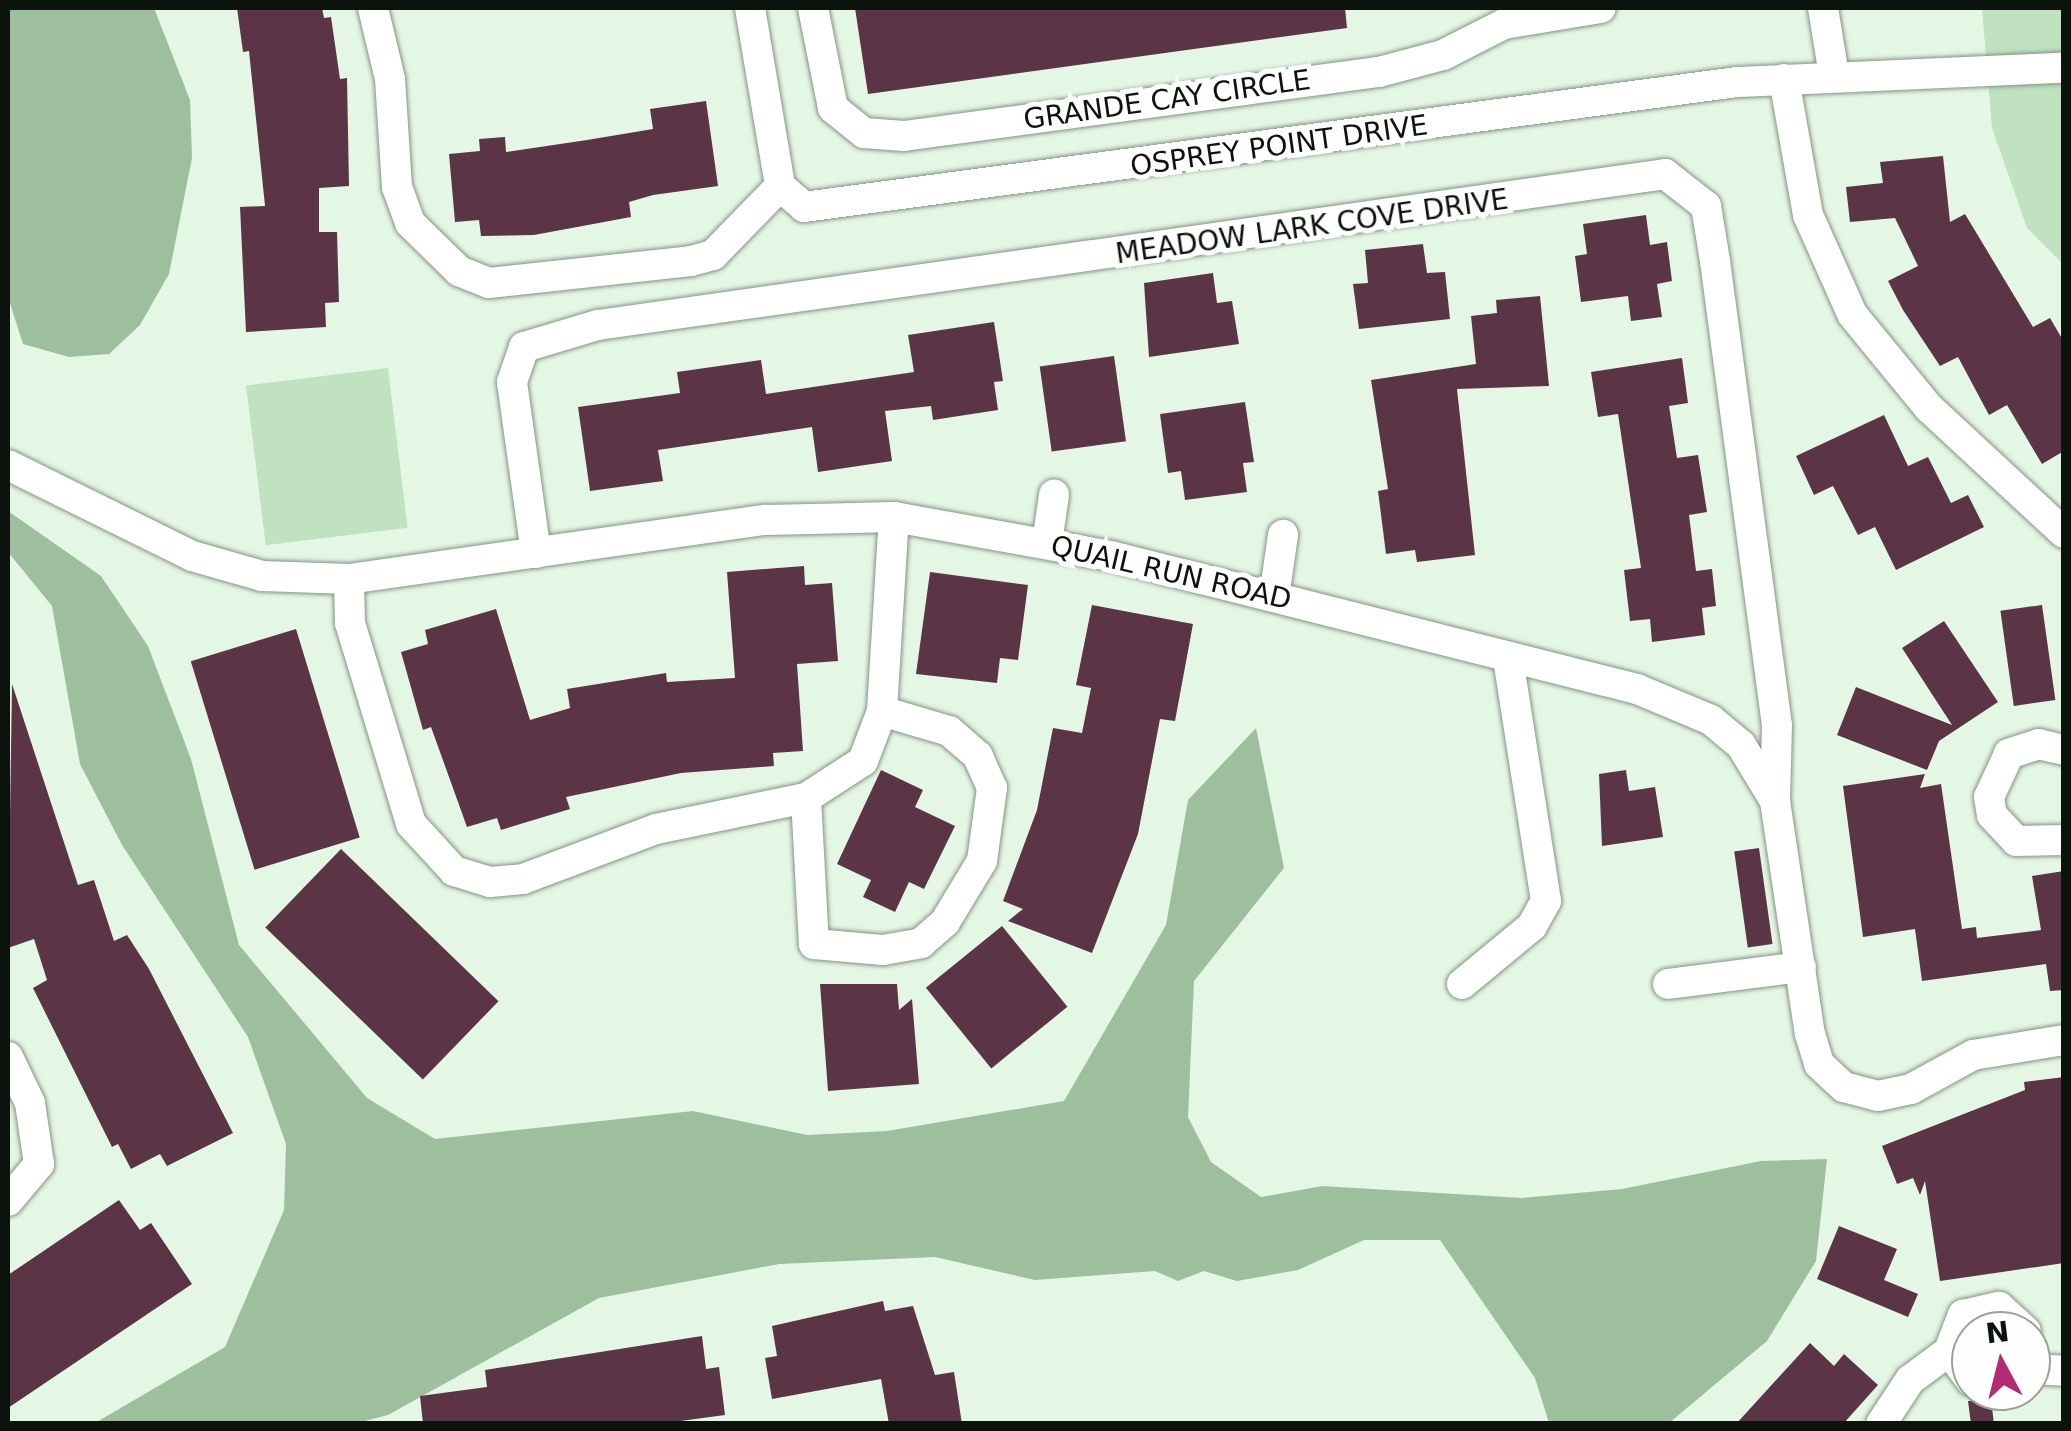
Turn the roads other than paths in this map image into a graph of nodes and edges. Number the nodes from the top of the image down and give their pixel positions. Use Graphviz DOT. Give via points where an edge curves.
graph roads {
  1 [pos="373,8"];
  2 [pos="750,8"];
  3 [pos="813,8"];
  4 [pos="1600,8"];
  5 [pos="1823,8"];
  6 [pos="2064,68"];
  7 [pos="1834,75"];
  8 [pos="1784,78"];
  9 [pos="780,186"];
  10 [pos="8,464"];
  11 [pos="1054,495"];
  12 [pos="894,517"];
  13 [pos="2064,534"];
  14 [pos="1283,535"];
  15 [pos="1047,543"];
  16 [pos="536,553"];
  17 [pos="349,578"];
  18 [pos="1274,598"];
  19 [pos="1508,658"];
  20 [pos="882,711"];
  21 [pos="2064,750"];
  22 [pos="806,798"];
  23 [pos="1776,801"];
  24 [pos="2064,840"];
  25 [pos="1801,967"];
  26 [pos="1462,984"];
  27 [pos="1668,984"];
  28 [pos="2064,1040"];
  29 [pos="8,1057"];
  30 [pos="8,1201"];
  31 [pos="1971,1311"];
  32 [pos="2004,1311"];
  33 [pos="1951,1342"];
  34 [pos="1949,1351"];
  35 [pos="1951,1354"];
  36 [pos="1881,1424"];
  1 -- 9 [label="street" via="390,79 397,187 410,223 458,271 489,283 714,255"];
  2 -- 9 [label="street"];
  3 -- 4 [label="street, GRANDE CAY CIRCLE" via="833,108 864,133 904,136 1380,72 1443,55 1504,24"];
  5 -- 7 [label="street"];
  6 -- 7 [label="street, OSPREY POINT DRIVE"];
  7 -- 8 [label="street, OSPREY POINT DRIVE"];
  8 -- 9 [label="street, OSPREY POINT DRIVE" via="911,198 804,207"];
  8 -- 13 [label="street" via="1808,216 1852,314 1928,408"];
  10 -- 17 [label="street, QUAIL RUN ROAD" via="192,556 262,576"];
  11 -- 15 [label="street"];
  12 -- 15 [label="street, QUAIL RUN ROAD"];
  12 -- 16 [label="street, QUAIL RUN ROAD" via="800,516"];
  12 -- 20 [label="street"];
  14 -- 18 [label="street"];
  15 -- 18 [label="street, QUAIL RUN ROAD"];
  16 -- 17 [label="street, QUAIL RUN ROAD"];
  16 -- 23 [label="street, MEADOW LARK COVE DRIVE" via="512,382 524,348 598,325 1665,174 1706,206 1777,725"];
  17 -- 22 [label="street" via="350,622 398,791 430,852 454,871 490,882 523,879 656,829"];
  18 -- 19 [label="street, QUAIL RUN ROAD"];
  19 -- 23 [label="street, QUAIL RUN ROAD" via="1637,689 1711,720 1741,746"];
  19 -- 26 [label="street" via="1546,902 1532,926"];
  20 -- 22 [label="street" via="863,760"];
  20 -- 22 [label="street" via="948,730 978,756 992,788 982,861 946,922 920,943 883,950 814,944"];
  21 -- 24 [label="street" via="2039,744 2008,754 1989,797 1992,814 2016,841"];
  23 -- 25 [label="street, QUAIL RUN ROAD"];
  25 -- 27 [label="street"];
  25 -- 28 [label="street, QUAIL RUN ROAD" via="1819,1064 1844,1087 1878,1096 1911,1088 1974,1055"];
  29 -- 30 [label="street" via="30,1103 39,1164"];
  31 -- 32 [label="street"];
  33 -- 34 [label="street"];
  34 -- 35 [label="street"];
  34 -- 36 [label="street" via="1910,1380"];
}
